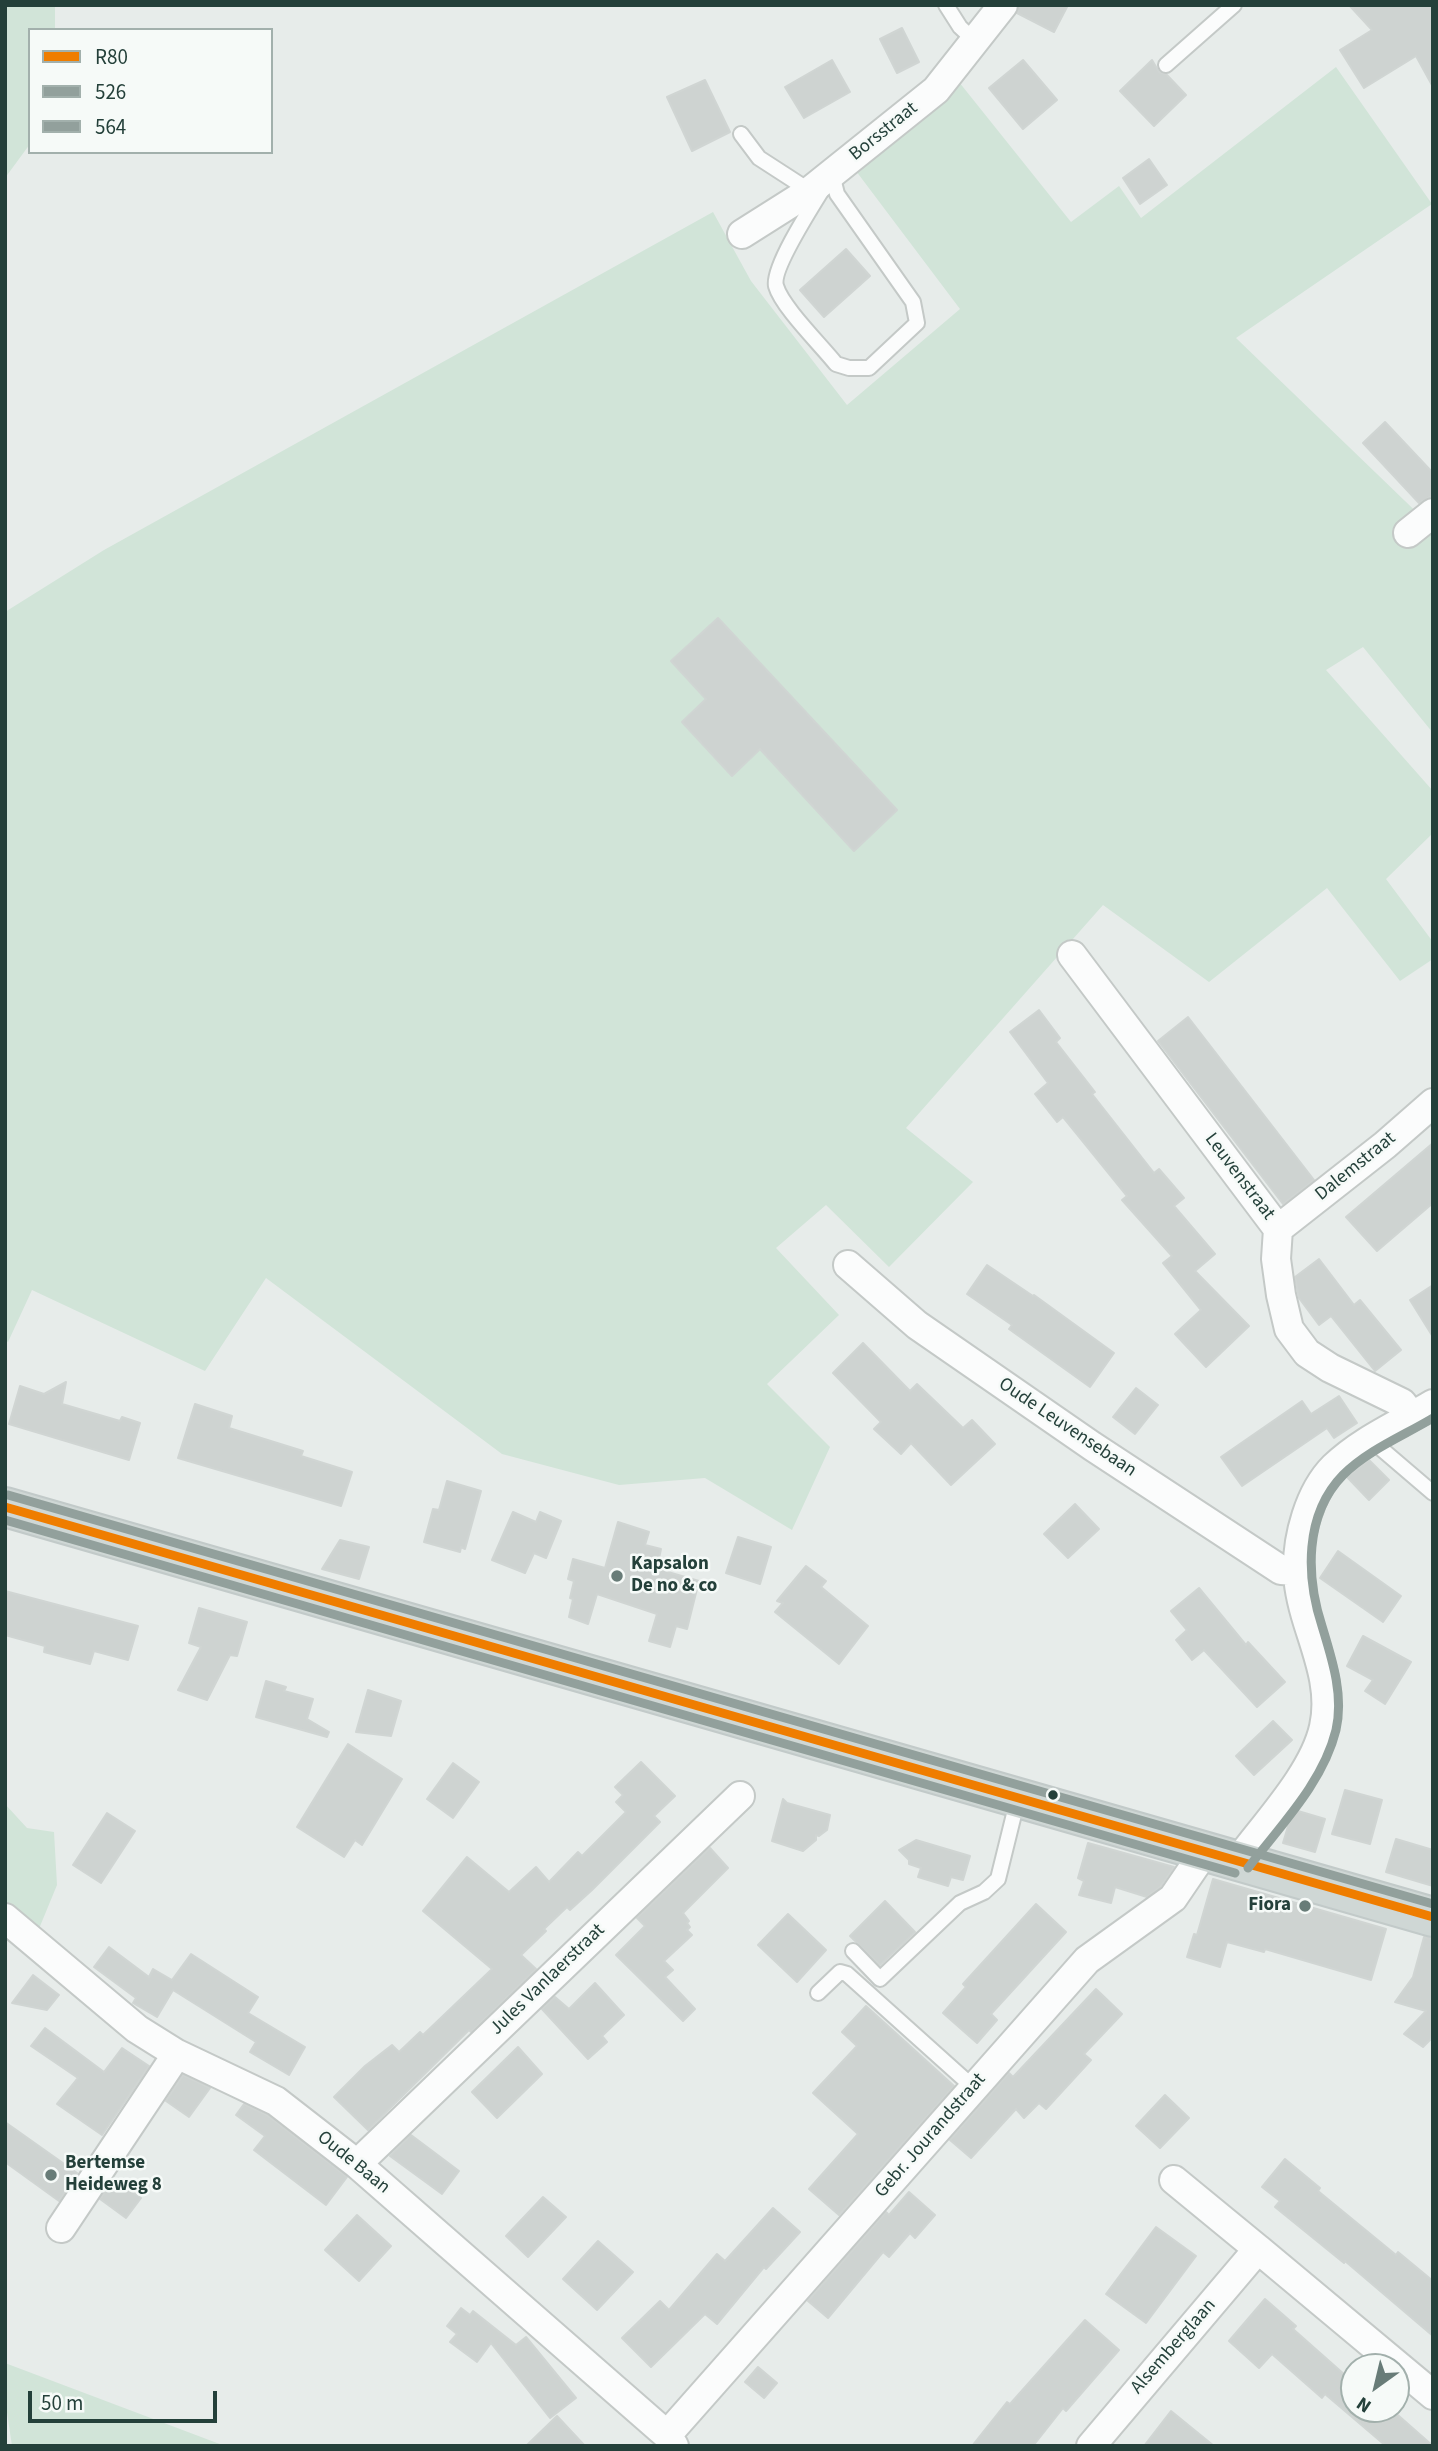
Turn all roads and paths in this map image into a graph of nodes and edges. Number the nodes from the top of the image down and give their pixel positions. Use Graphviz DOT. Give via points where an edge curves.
graph roads {
  1 [pos="946,5"];
  2 [pos="1003,5"];
  3 [pos="1234,5"];
  4 [pos="975,41"];
  5 [pos="1166,65"];
  6 [pos="741,134"];
  7 [pos="821,183"];
  8 [pos="742,234"];
  9 [pos="1433,513"];
  10 [pos="1408,534"];
  11 [pos="1072,955"];
  12 [pos="1433,1103"];
  13 [pos="1278,1229"];
  14 [pos="848,1265"];
  15 [pos="1422,1410"];
  16 [pos="1371,1440"];
  17 [pos="1433,1493"];
  18 [pos="5,1507"];
  19 [pos="1297,1571"];
  20 [pos="740,1796"];
  21 [pos="1018,1798"];
  22 [pos="1222,1856"];
  23 [pos="1433,1917"];
  24 [pos="5,1918"];
  25 [pos="853,1951"];
  26 [pos="817,1993"];
  27 [pos="177,2054"];
  28 [pos="974,2088"];
  29 [pos="357,2164"];
  30 [pos="1174,2179"];
  31 [pos="61,2228"];
  32 [pos="1258,2249"];
  33 [pos="1433,2395"];
  34 [pos="670,2440"];
  35 [pos="1091,2446"];
  1 -- 4 [label="lane"];
  2 -- 4 [label="street, Borsstraat"];
  3 -- 5 [label="lane"];
  4 -- 7 [label="street, Borsstraat" via="936,90"];
  6 -- 7 [label="lane" via="759,158"];
  7 -- 7 [label="lane" via="779,264 775,282 780,296 836,364 869,368 917,323 913,302 837,194"];
  7 -- 8 [label="street, Borsstraat"];
  9 -- 10 [label="street"];
  11 -- 13 [label="street, Leuvenstraat"];
  12 -- 13 [label="street, Dalemstraat"];
  13 -- 15 [label="street, Leuvenstraat" via="1276,1259 1289,1329 1307,1353"];
  14 -- 19 [label="street, Oude Leuvensebaan" via="917,1325 1092,1446 1281,1570"];
  15 -- 16 [label="street, Gebr. Jourandstraat"];
  16 -- 17 [label="lane"];
  16 -- 19 [label="street, Gebr. Jourandstraat" via="1333,1468 1319,1488 1300,1539"];
  18 -- 21 [label="main road"];
  19 -- 22 [label="street, Gebr. Jourandstraat" via="1301,1602 1325,1678 1325,1727 1318,1751 1300,1780"];
  20 -- 29 [label="street, Jules Vanlaerstraat"];
  21 -- 22 [label="main road"];
  21 -- 25 [label="lane" via="998,1879 984,1892 960,1903 880,1979"];
  22 -- 23 [label="main road"];
  22 -- 28 [label="street, Gebr. Jourandstraat" via="1087,1960"];
  24 -- 27 [label="street, Oude Baan" via="137,2029"];
  26 -- 28 [label="lane" via="840,1972 846,1974"];
  27 -- 29 [label="street, Oude Baan" via="276,2101"];
  27 -- 31 [label="street"];
  28 -- 34 [label="street, Gebr. Jourandstraat"];
  29 -- 34 [label="street, Oude Baan"];
  30 -- 32 [label="street"];
  32 -- 33 [label="street"];
  32 -- 35 [label="street, Alsemberglaan"];
}
